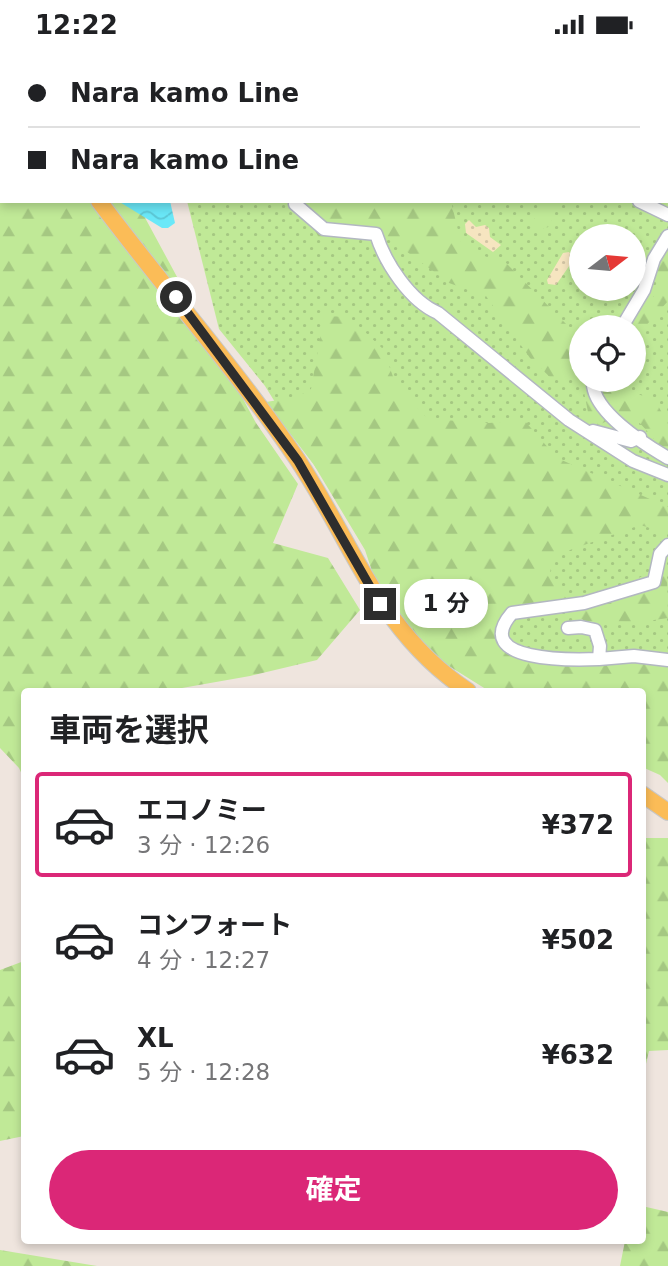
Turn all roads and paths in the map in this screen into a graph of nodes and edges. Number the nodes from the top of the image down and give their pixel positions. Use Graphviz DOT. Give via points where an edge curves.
graph roads {
  1 [pos="101,203"];
  2 [pos="296,203"];
  3 [pos="643,203"];
  4 [pos="668,215"];
  5 [pos="668,236"];
  6 [pos="629,315"];
  7 [pos="594,392"];
  8 [pos="586,429"];
  9 [pos="640,437"];
  10 [pos="665,456"];
  11 [pos="668,475"];
  12 [pos="668,545"];
  13 [pos="568,628"];
  14 [pos="599,659"];
  15 [pos="668,660"];
  16 [pos="463,688"];
  17 [pos="646,797"];
  18 [pos="668,812"];
  1 -- 16 [label="main road" via="211,340 298,461 389,617 443,675"];
  2 -- 8 [label="lane" via="324,229 376,234 391,265 425,307"];
  3 -- 4 [label="lane"];
  5 -- 6 [label="lane"];
  7 -- 9 [label="lane" via="595,399 615,419"];
  8 -- 9 [label="lane" via="631,441"];
  8 -- 11 [label="lane" via="633,460"];
  9 -- 10 [label="lane"];
  10 -- 11 [label="lane"];
  12 -- 14 [label="lane" via="660,554 653,582 584,603 512,613 504,622 501,632 506,643 528,656 561,661"];
  13 -- 14 [label="lane" via="595,630"];
  14 -- 15 [label="lane" via="634,656"];
  17 -- 18 [label="main road"];
}
